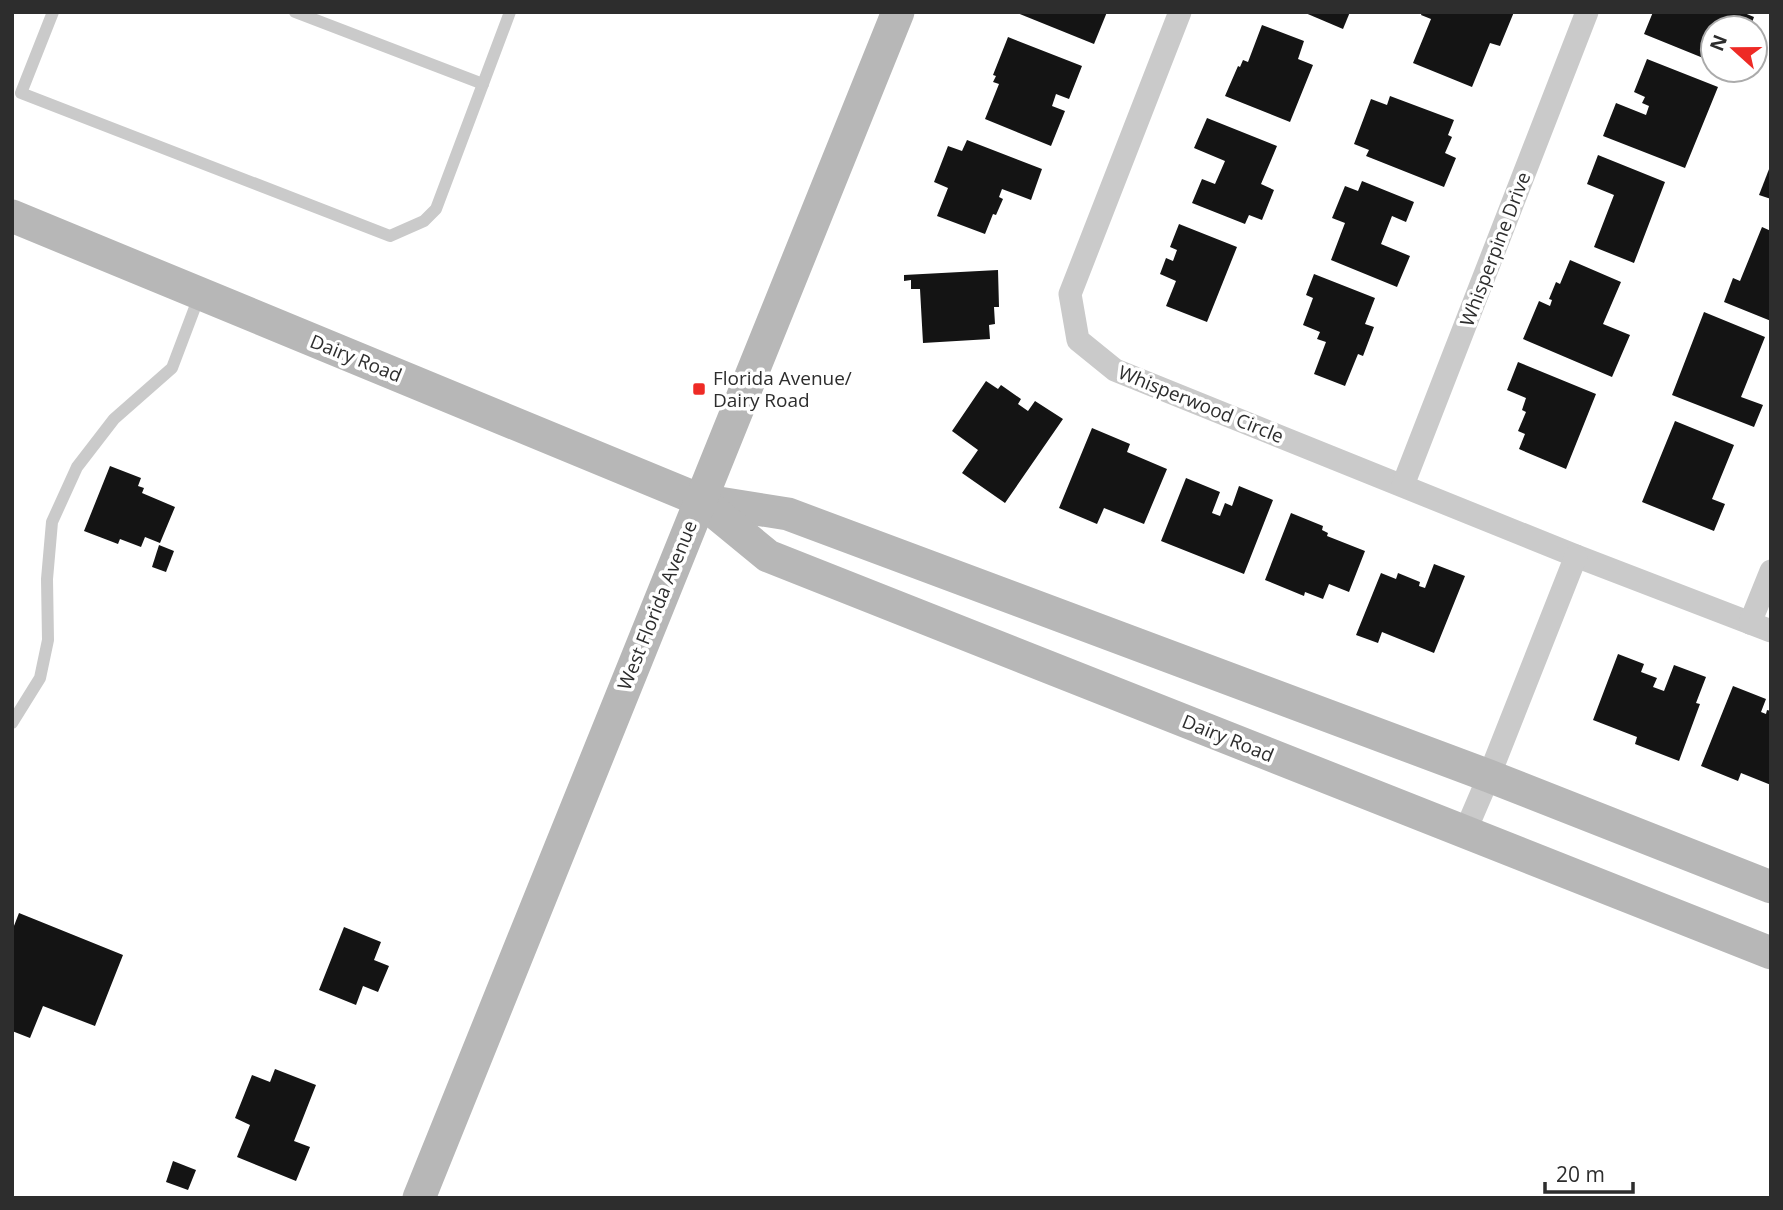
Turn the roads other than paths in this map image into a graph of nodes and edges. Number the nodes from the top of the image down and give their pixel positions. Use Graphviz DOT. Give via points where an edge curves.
graph roads {
  1 [pos="52,12"];
  2 [pos="295,12"];
  3 [pos="510,12"];
  4 [pos="898,12"];
  5 [pos="1180,12"];
  6 [pos="1587,12"];
  7 [pos="483,84"];
  8 [pos="12,216"];
  9 [pos="200,294"];
  10 [pos="1403,485"];
  11 [pos="699,500"];
  12 [pos="1576,556"];
  13 [pos="1771,571"];
  14 [pos="1761,627"];
  15 [pos="12,723"];
  16 [pos="1489,776"];
  17 [pos="1465,832"];
  18 [pos="1771,887"];
  19 [pos="1771,953"];
  20 [pos="419,1198"];
  1 -- 7 [label="lane" via="22,93 390,236 424,221 436,209"];
  2 -- 7 [label="lane"];
  3 -- 7 [label="lane"];
  4 -- 11 [label="street, West Florida Avenue"];
  5 -- 10 [label="street, Whisperwood Circle" via="1070,294 1078,340 1115,370"];
  6 -- 10 [label="street, Whisperpine Drive"];
  8 -- 9 [label="street, Dairy Road"];
  9 -- 11 [label="street, Dairy Road"];
  9 -- 15 [label="lane" via="172,368 114,419 76,467 52,522 48,640 40,678"];
  10 -- 12 [label="street, Whisperwood Circle"];
  11 -- 16 [label="street, Dairy Road" via="788,514"];
  11 -- 17 [label="street, Dairy Road" via="768,556"];
  11 -- 20 [label="street, West Florida Avenue"];
  12 -- 14 [label="street, Whisperwood Circle"];
  12 -- 16 [label="street"];
  13 -- 14 [label="street"];
  16 -- 17 [label="street"];
  16 -- 18 [label="street, Dairy Road"];
  17 -- 19 [label="street, Dairy Road"];
}
